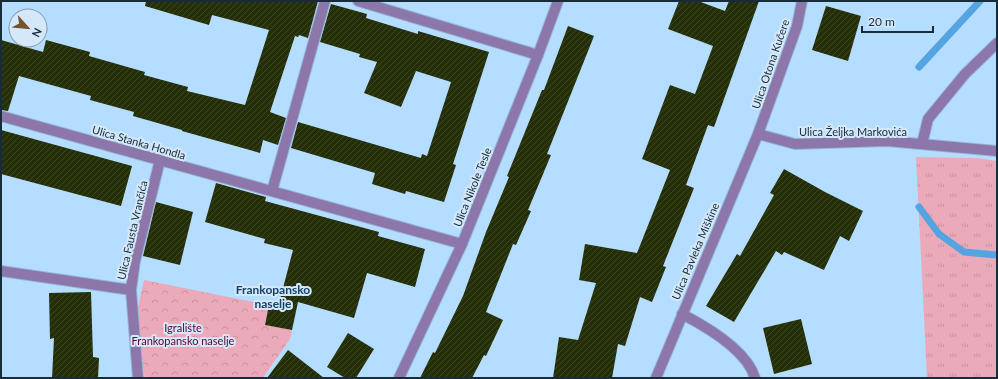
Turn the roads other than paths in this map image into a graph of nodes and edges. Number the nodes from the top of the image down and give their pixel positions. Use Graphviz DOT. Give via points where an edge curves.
graph roads {
  1 [pos="325,1"];
  2 [pos="358,1"];
  3 [pos="558,1"];
  4 [pos="802,1"];
  5 [pos="997,44"];
  6 [pos="538,55"];
  7 [pos="1,116"];
  8 [pos="758,134"];
  9 [pos="922,144"];
  10 [pos="997,151"];
  11 [pos="160,160"];
  12 [pos="272,191"];
  13 [pos="462,244"];
  14 [pos="1,270"];
  15 [pos="131,290"];
  16 [pos="682,314"];
  17 [pos="138,378"];
  18 [pos="399,378"];
  19 [pos="656,378"];
  20 [pos="755,378"];
  1 -- 12 [label="street"];
  2 -- 6 [label="street"];
  3 -- 6 [label="street, Ulica Nikole Tesle"];
  4 -- 8 [label="street, Ulica Otona Kučere" via="798,26"];
  5 -- 9 [label="street" via="965,74 928,119"];
  6 -- 13 [label="street, Ulica Nikole Tesle"];
  7 -- 11 [label="street, Ulica Stanka Hondla"];
  8 -- 9 [label="street, Ulica Željka Markovića" via="795,144 886,141"];
  8 -- 16 [label="street, Ulica Pavleka Miškine"];
  9 -- 10 [label="street, Ulica Željka Markovića"];
  11 -- 12 [label="street, Ulica Stanka Hondla"];
  11 -- 15 [label="street, Ulica Fausta Vrančića" via="135,261"];
  12 -- 13 [label="street, Ulica Stanka Hondla"];
  13 -- 18 [label="street, Ulica Nikole Tesle"];
  14 -- 15 [label="street"];
  15 -- 17 [label="street, Ulica Fausta Vrančića"];
  16 -- 19 [label="street, Ulica Pavleka Miškine"];
  16 -- 20 [label="street" via="716,333 752,367"];
}
